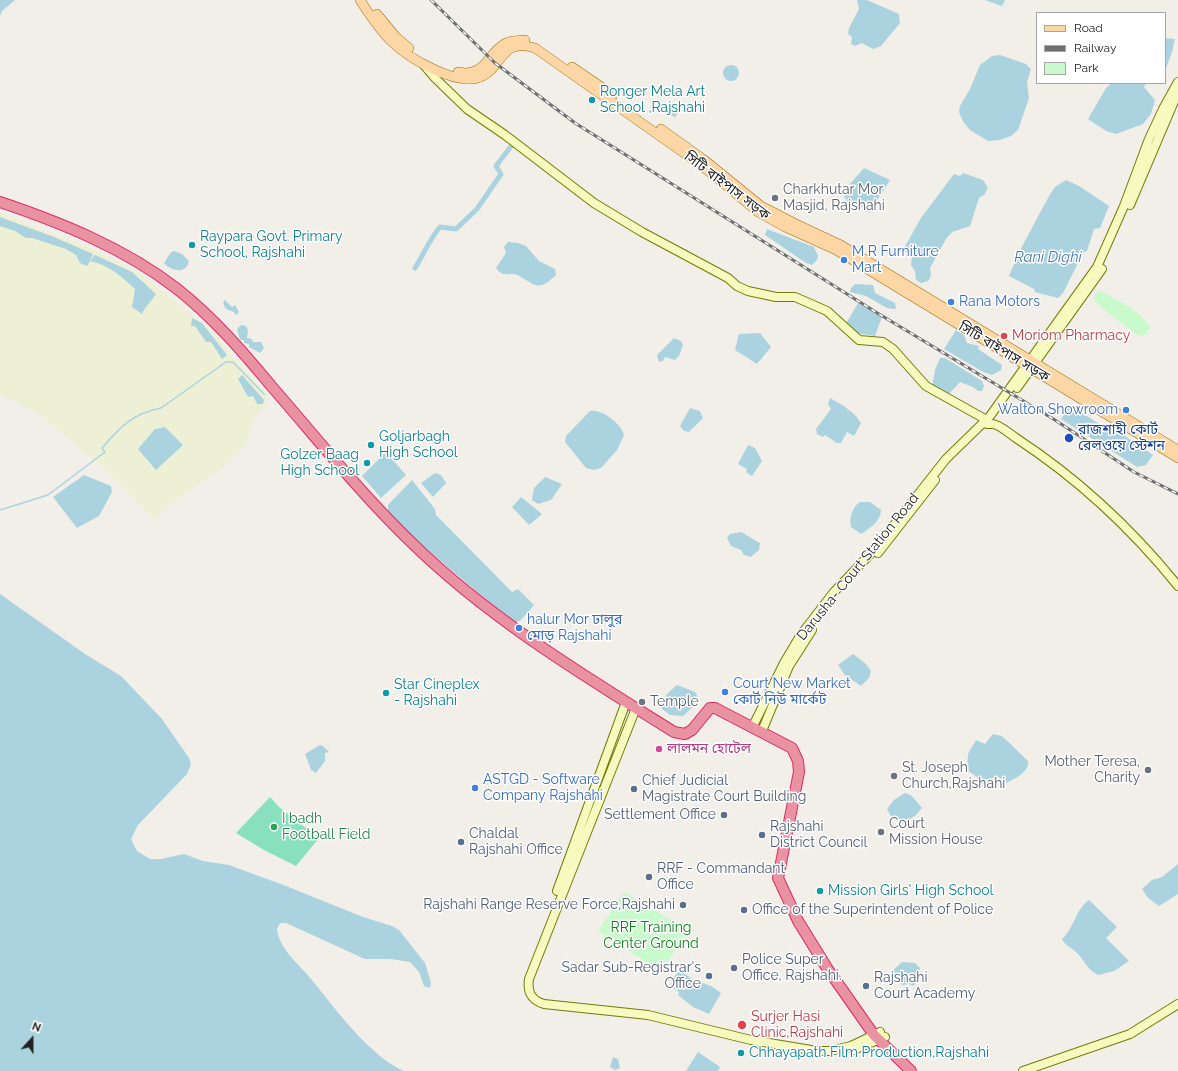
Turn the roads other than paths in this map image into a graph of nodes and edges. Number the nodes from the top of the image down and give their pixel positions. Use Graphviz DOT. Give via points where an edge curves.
graph roads {
  1 [pos="360,0"];
  2 [pos="366,0"];
  3 [pos="423,64"];
  4 [pos="1178,82"];
  5 [pos="1178,92"];
  6 [pos="0,202"];
  7 [pos="0,209"];
  8 [pos="1031,363"];
  9 [pos="989,420"];
  10 [pos="1178,450"];
  11 [pos="1178,458"];
  12 [pos="1178,586"];
  13 [pos="625,704"];
  14 [pos="635,710"];
  15 [pos="757,729"];
  16 [pos="547,925"];
  17 [pos="1178,1004"];
  18 [pos="878,1036"];
  19 [pos="857,1046"];
  20 [pos="911,1071"];
  21 [pos="919,1071"];
  22 [pos="1023,1071"];
  1 -- 3 [label="main road, সিটি বাইপাস সড়ক" via="392,42"];
  2 -- 8 [label="main road" via="396,37 424,59 466,74 482,67 500,47 512,41 528,40 539,44 692,151 761,206 841,244"];
  3 -- 8 [label="main road, সিটি বাইপাস সড়ক" via="452,76 467,80 475,79 482,76 509,49 519,46 535,48 701,165 758,212 836,250"];
  3 -- 9 [label="street" via="467,109 594,203 728,278 737,286 762,295 795,297 827,311 859,340 883,342 893,349 926,386"];
  4 -- 8 [label="street, Darusha- Court Station Road" via="1149,139 1097,268"];
  5 -- 8 [label="street, Darusha- Court Station Road" via="1102,269"];
  6 -- 13 [label="highway" via="99,241 132,259 175,288 219,326 377,509 428,558 519,632"];
  7 -- 13 [label="highway" via="96,246 172,292 215,330 361,498 428,566 517,637 566,672"];
  8 -- 9 [label="street, Darusha- Court Station Road"];
  8 -- 10 [label="main road"];
  8 -- 11 [label="main road, সিটি বাইপাস সড়ক"];
  9 -- 12 [label="street" via="1039,453 1085,490 1136,538"];
  9 -- 15 [label="street, Darusha- Court Station Road" via="950,462 880,551 838,595 805,639"];
  13 -- 14 [label="highway"];
  13 -- 16 [label="street"];
  14 -- 15 [label="highway" via="674,732 684,734 692,730 710,708 715,708"];
  14 -- 16 [label="street"];
  15 -- 18 [label="highway" via="792,748 798,761 799,772 778,878 798,921 823,961"];
  16 -- 19 [label="street" via="529,979 528,992 544,1004 647,1019 750,1045 814,1056 829,1056"];
  17 -- 22 [label="street" via="1130,1034"];
  18 -- 19 [label="street"];
  18 -- 19 [label="street"];
  18 -- 20 [label="highway"];
  18 -- 21 [label="highway"];
}
